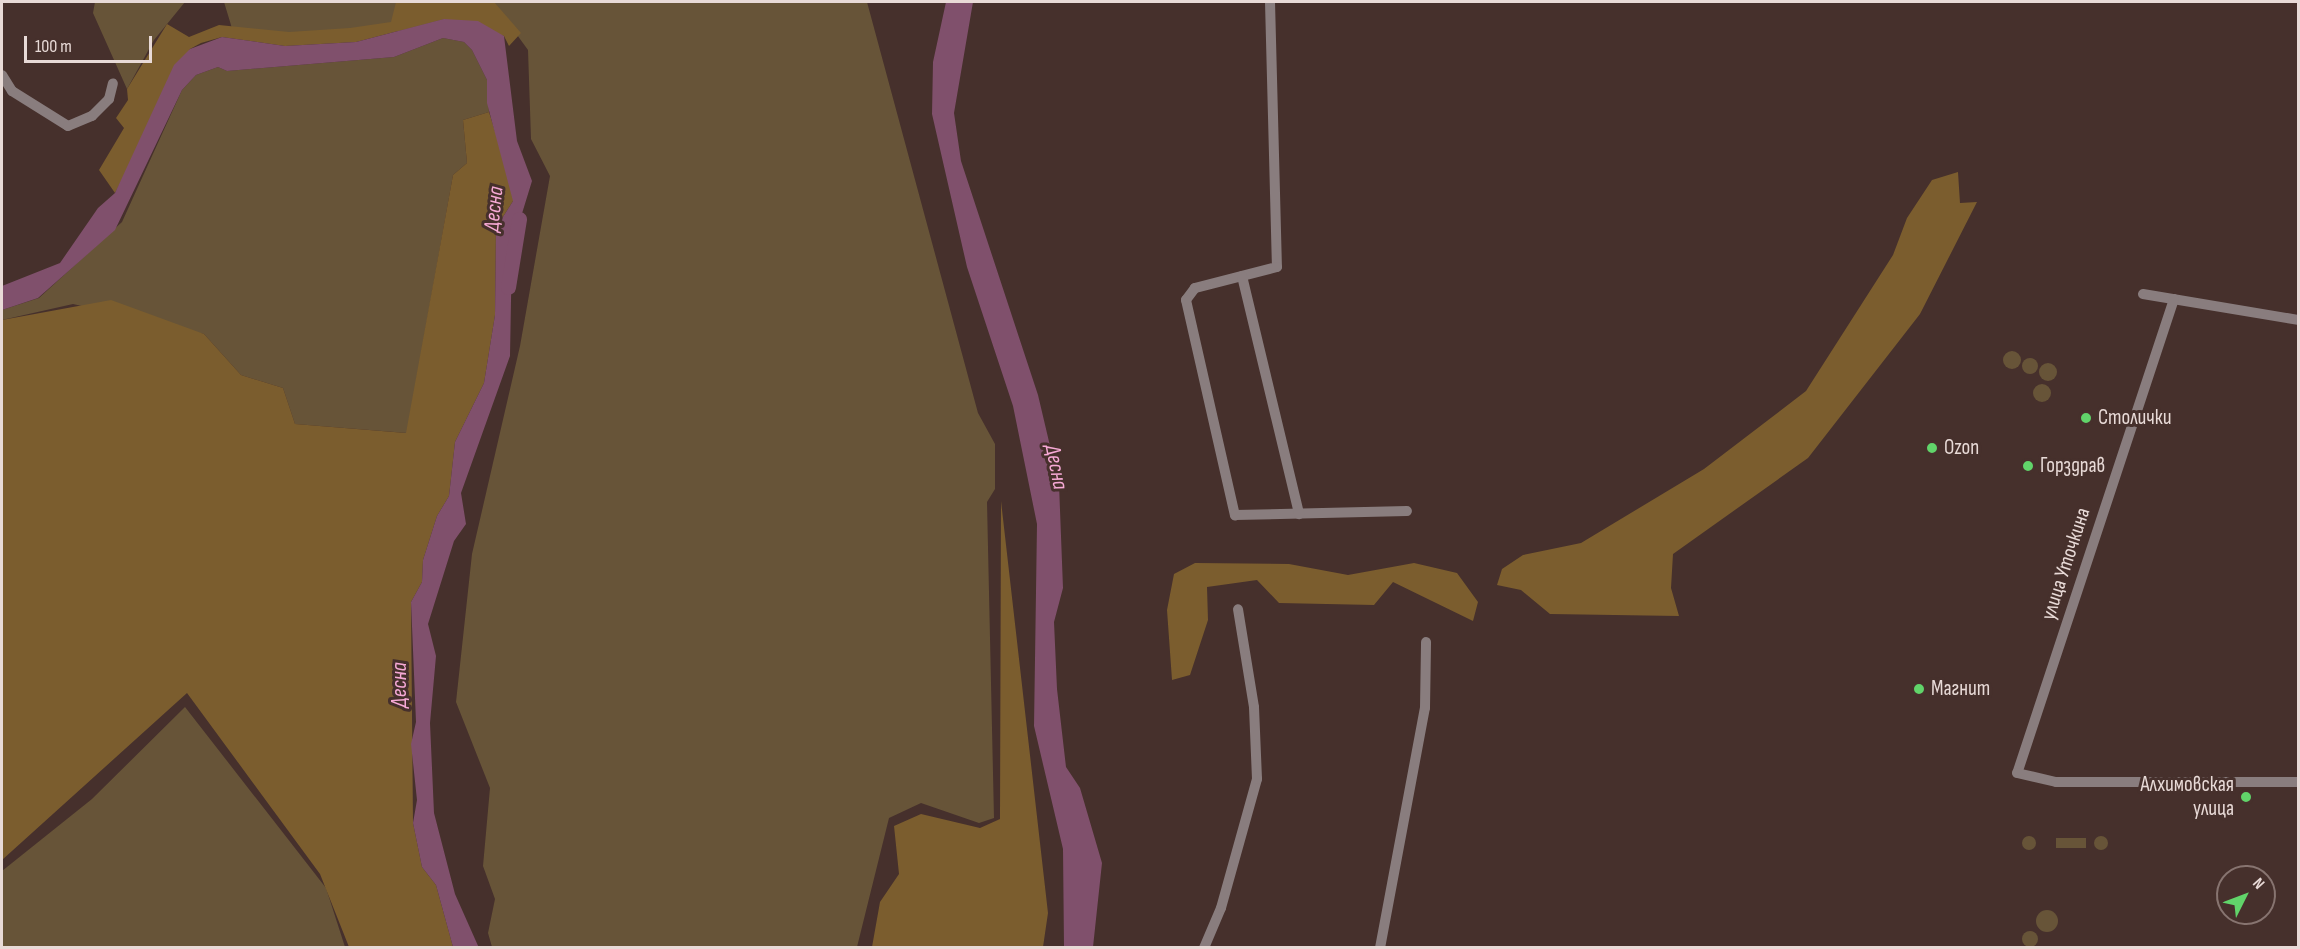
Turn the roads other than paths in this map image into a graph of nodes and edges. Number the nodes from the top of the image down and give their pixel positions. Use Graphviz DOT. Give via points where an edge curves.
graph roads {
  1 [pos="1270,2"];
  2 [pos="2,75"];
  3 [pos="113,83"];
  4 [pos="1242,276"];
  5 [pos="2143,294"];
  6 [pos="2174,300"];
  7 [pos="2298,320"];
  8 [pos="1407,511"];
  9 [pos="1299,513"];
  10 [pos="1238,609"];
  11 [pos="1426,642"];
  12 [pos="2298,782"];
  13 [pos="1204,948"];
  14 [pos="1380,948"];
  1 -- 4 [label="street" via="1279,257 1277,267"];
  2 -- 3 [label="street" via="12,91 68,126 92,116 109,99"];
  4 -- 9 [label="street"];
  4 -- 9 [label="street" via="1196,288 1186,300 1232,504 1235,515"];
  5 -- 6 [label="street"];
  6 -- 7 [label="street"];
  6 -- 12 [label="street, улица Уточкина" via="2017,773 2056,782"];
  8 -- 9 [label="street"];
  10 -- 13 [label="street" via="1254,707 1257,778 1221,908"];
  11 -- 14 [label="street" via="1425,708"];
}
